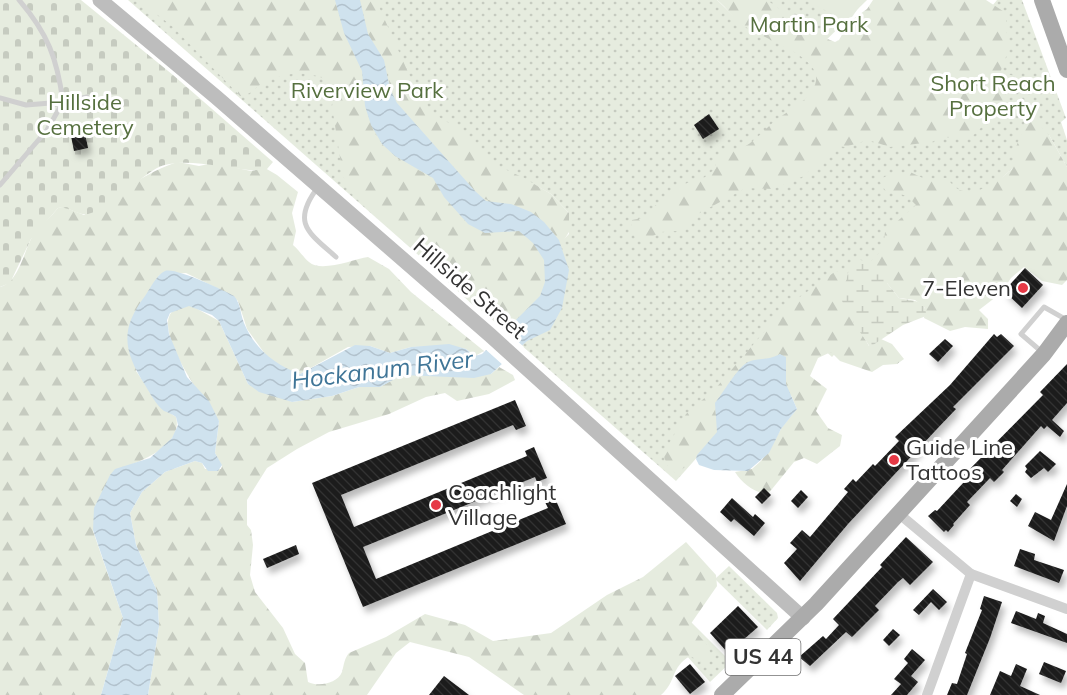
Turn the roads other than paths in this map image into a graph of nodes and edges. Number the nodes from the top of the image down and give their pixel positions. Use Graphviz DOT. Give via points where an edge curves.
graph roads {
  1 [pos="19,0"];
  2 [pos="100,0"];
  3 [pos="1042,0"];
  4 [pos="1067,70"];
  5 [pos="0,98"];
  6 [pos="87,98"];
  7 [pos="63,102"];
  8 [pos="0,185"];
  9 [pos="319,186"];
  10 [pos="336,257"];
  11 [pos="1067,321"];
  12 [pos="1044,354"];
  13 [pos="898,513"];
  14 [pos="971,574"];
  15 [pos="1067,609"];
  16 [pos="802,618"];
  17 [pos="722,695"];
  18 [pos="927,695"];
  1 -- 7 [label="lane" via="39,23 58,64"];
  2 -- 9 [label="main road, Hillside Street"];
  3 -- 4 [label="main road"];
  5 -- 7 [label="lane" via="27,105"];
  6 -- 7 [label="lane"];
  7 -- 8 [label="lane" via="47,130"];
  9 -- 10 [label="lane" via="305,205 303,223"];
  9 -- 16 [label="main road, Hillside Street"];
  11 -- 12 [label="main road, US 44"];
  11 -- 12 [label="lane" via="1044,307 1022,334"];
  12 -- 13 [label="main road, US 44"];
  13 -- 14 [label="street"];
  13 -- 16 [label="main road, US 44"];
  14 -- 15 [label="street"];
  14 -- 18 [label="street"];
  16 -- 17 [label="main road, US 44"];
}
